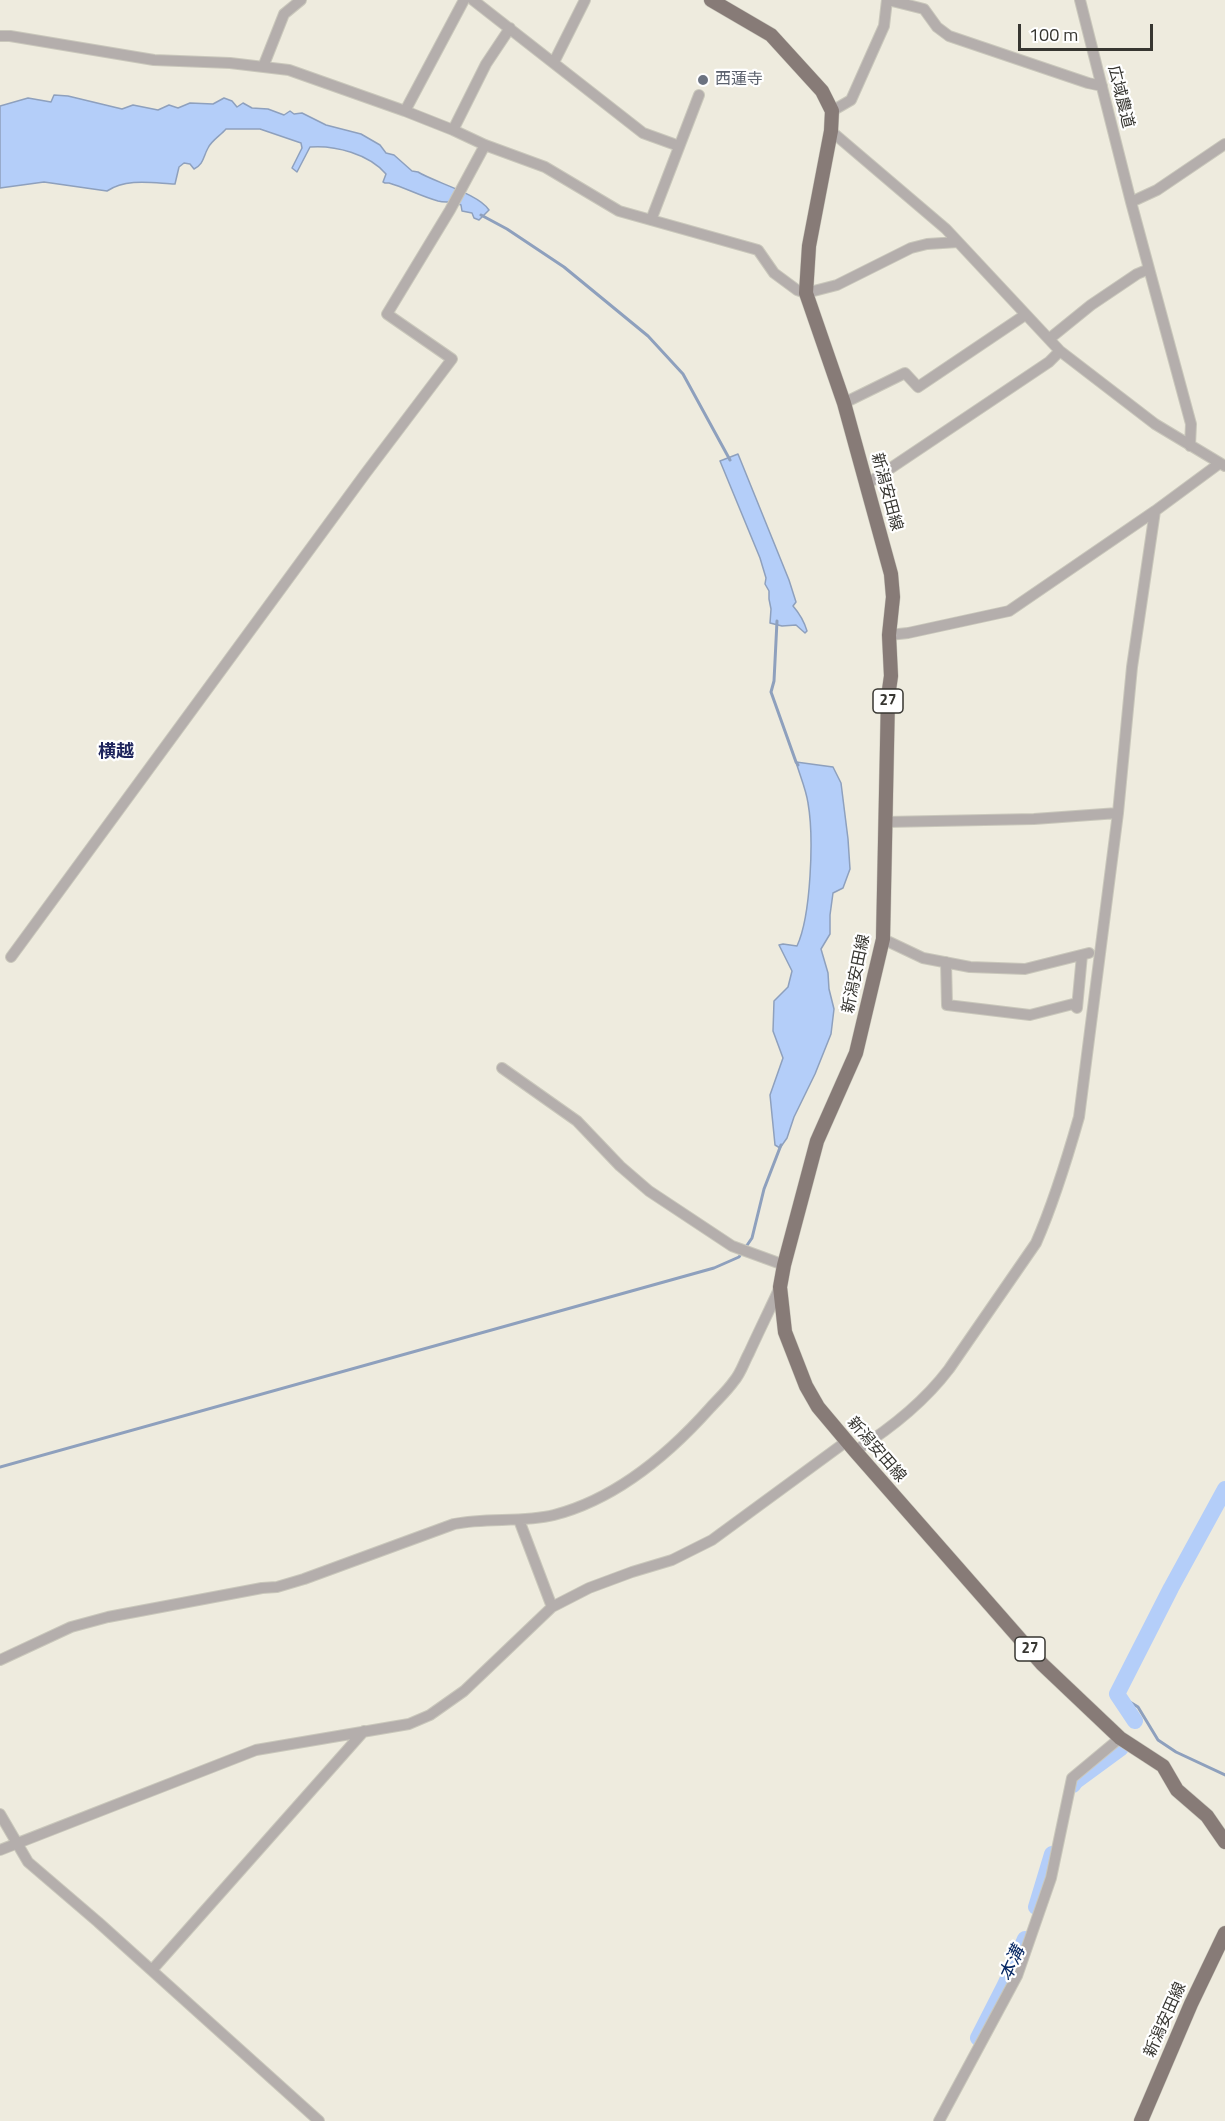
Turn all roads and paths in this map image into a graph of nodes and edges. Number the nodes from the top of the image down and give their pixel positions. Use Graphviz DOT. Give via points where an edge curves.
graph roads {
  1 [pos="301,0"];
  2 [pos="464,0"];
  3 [pos="473,0"];
  4 [pos="585,0"];
  5 [pos="711,0"];
  6 [pos="888,0"];
  7 [pos="1080,0"];
  8 [pos="510,28"];
  9 [pos="0,36"];
  10 [pos="554,62"];
  11 [pos="263,68"];
  12 [pos="1102,86"];
  13 [pos="699,94"];
  14 [pos="405,111"];
  15 [pos="832,111"];
  16 [pos="453,130"];
  17 [pos="831,131"];
  18 [pos="1225,144"];
  19 [pos="485,145"];
  20 [pos="679,146"];
  21 [pos="1131,202"];
  22 [pos="651,220"];
  23 [pos="958,242"];
  24 [pos="1149,269"];
  25 [pos="806,293"];
  26 [pos="1025,315"];
  27 [pos="1048,339"];
  28 [pos="1060,351"];
  29 [pos="844,402"];
  30 [pos="1190,446"];
  31 [pos="1223,464"];
  32 [pos="867,484"];
  33 [pos="1155,511"];
  34 [pos="889,635"];
  35 [pos="1118,813"];
  36 [pos="886,822"];
  37 [pos="883,939"];
  38 [pos="1099,951"];
  39 [pos="1082,955"];
  40 [pos="11,957"];
  41 [pos="946,962"];
  42 [pos="502,1068"];
  43 [pos="784,1265"];
  44 [pos="780,1287"];
  45 [pos="851,1446"];
  46 [pos="519,1520"];
  47 [pos="552,1607"];
  48 [pos="0,1660"];
  49 [pos="364,1731"];
  50 [pos="1120,1738"];
  51 [pos="0,1814"];
  52 [pos="17,1842"];
  53 [pos="1225,1842"];
  54 [pos="0,1850"];
  55 [pos="1225,1933"];
  56 [pos="1221,1949"];
  57 [pos="152,1970"];
  58 [pos="319,2121"];
  59 [pos="939,2121"];
  60 [pos="1141,2121"];
  1 -- 11 [label="street" via="284,14"];
  2 -- 14 [label="street"];
  3 -- 8 [label="street"];
  4 -- 10 [label="street"];
  5 -- 15 [label="main road" via="771,35 822,91"];
  6 -- 12 [label="street" via="924,9 949,36"];
  6 -- 15 [label="street" via="884,26 851,100"];
  7 -- 12 [label="street, 広域農道"];
  8 -- 10 [label="street"];
  8 -- 16 [label="street" via="486,63"];
  9 -- 11 [label="street" via="154,60"];
  10 -- 20 [label="street" via="643,133"];
  11 -- 14 [label="street" via="289,70"];
  12 -- 21 [label="street, 広域農道"];
  13 -- 20 [label="street"];
  14 -- 16 [label="street"];
  15 -- 17 [label="main road, 新潟安田線 / 27"];
  16 -- 19 [label="street"];
  17 -- 23 [label="street"];
  17 -- 25 [label="main road, 新潟安田線 / 27" via="810,246"];
  18 -- 21 [label="street"];
  19 -- 22 [label="street" via="545,167 619,211"];
  19 -- 40 [label="street" via="387,314 452,359"];
  20 -- 22 [label="street"];
  21 -- 24 [label="street, 広域農道"];
  22 -- 25 [label="street" via="758,250 774,273"];
  23 -- 25 [label="street" via="911,248 837,285"];
  23 -- 26 [label="street"];
  24 -- 27 [label="street" via="1091,305"];
  24 -- 30 [label="street, 広域農道" via="1191,424"];
  25 -- 29 [label="main road, 新潟安田線 / 27"];
  26 -- 27 [label="street"];
  26 -- 29 [label="street" via="918,387 905,374"];
  27 -- 28 [label="street"];
  28 -- 30 [label="street"];
  28 -- 32 [label="street"];
  29 -- 32 [label="main road, 新潟安田線 / 27"];
  30 -- 31 [label="street"];
  31 -- 33 [label="street"];
  32 -- 34 [label="main road, 新潟安田線 / 27" via="891,574"];
  33 -- 34 [label="street" via="1009,611"];
  33 -- 35 [label="street" via="1132,666"];
  34 -- 36 [label="main road, 新潟安田線 / 27"];
  35 -- 36 [label="street"];
  35 -- 38 [label="street"];
  36 -- 37 [label="main road, 新潟安田線 / 27"];
  37 -- 41 [label="street" via="923,958"];
  37 -- 43 [label="main road, 新潟安田線 / 27" via="856,1053 817,1141"];
  38 -- 39 [label="street"];
  38 -- 45 [label="street" via="1079,1117 1036,1243 937,1385 915,1407"];
  39 -- 41 [label="street" via="1025,969"];
  39 -- 41 [label="street" via="1077,1008 1073,1004 1030,1015 947,1005"];
  42 -- 43 [label="street" via="577,1121 649,1191 732,1246"];
  43 -- 44 [label="main road, 新潟安田線 / 27"];
  44 -- 45 [label="main road, 新潟安田線 / 27" via="786,1332 806,1386"];
  44 -- 46 [label="street" via="736,1380 701,1420 659,1458 579,1506"];
  45 -- 47 [label="street" via="712,1540 672,1560 589,1588"];
  45 -- 50 [label="main road, 新潟安田線 / 27" via="1042,1664"];
  46 -- 47 [label="street"];
  46 -- 48 [label="street" via="470,1520 304,1580 108,1617 71,1627"];
  47 -- 49 [label="street" via="464,1691 430,1715 409,1724"];
  49 -- 52 [label="street" via="255,1750"];
  49 -- 57 [label="street"];
  50 -- 53 [label="main road, 新潟安田線 / 27" via="1163,1766 1177,1790 1207,1816"];
  50 -- 59 [label="street" via="1072,1778 1051,1878 1017,1976"];
  51 -- 52 [label="street"];
  52 -- 54 [label="street"];
  52 -- 57 [label="street" via="28,1862"];
  55 -- 56 [label="main road, 新潟安田線"];
  56 -- 60 [label="main road, 新潟安田線" via="1191,2004"];
  57 -- 58 [label="street"];
}
